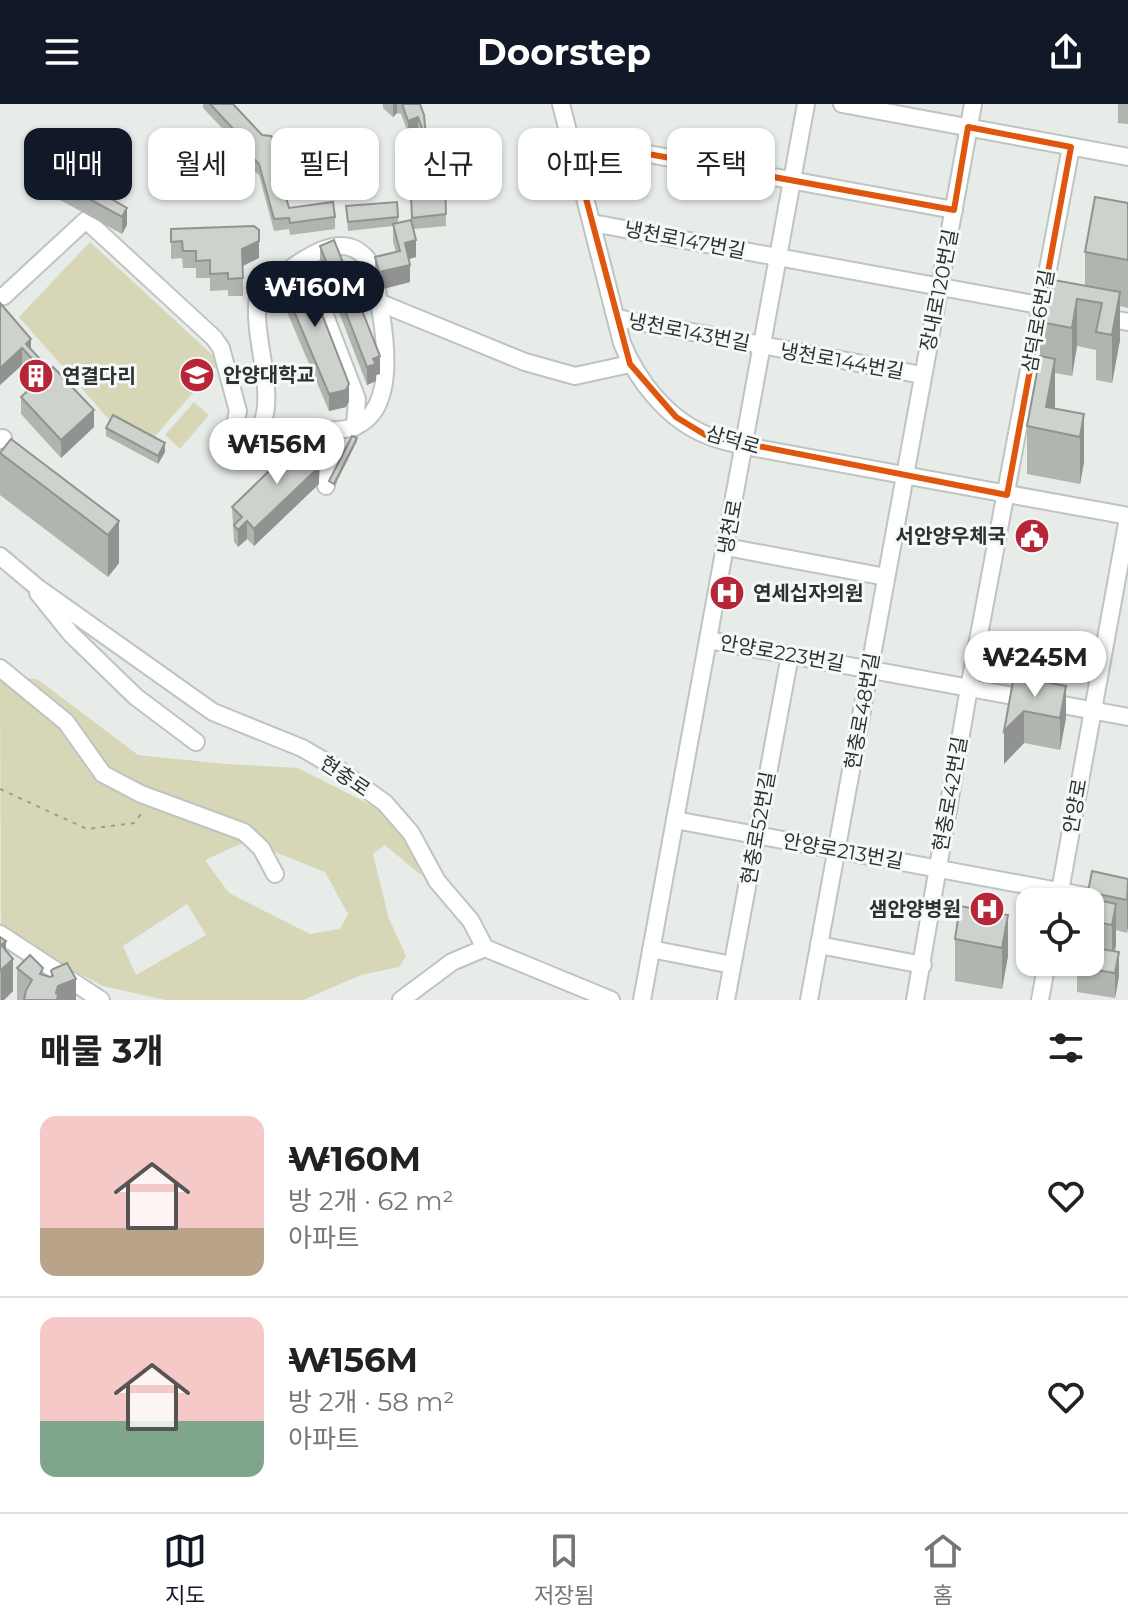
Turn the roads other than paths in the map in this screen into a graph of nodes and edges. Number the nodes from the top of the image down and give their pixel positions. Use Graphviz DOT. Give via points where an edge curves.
graph roads {
  1 [pos="561,104"];
  2 [pos="806,104"];
  3 [pos="842,104"];
  4 [pos="973,104"];
  5 [pos="968,127"];
  6 [pos="567,128"];
  7 [pos="1071,147"];
  8 [pos="651,155"];
  9 [pos="1128,157"];
  10 [pos="792,181"];
  11 [pos="586,200"];
  12 [pos="954,210"];
  13 [pos="592,223"];
  14 [pos="778,258"];
  15 [pos="304,261"];
  16 [pos="940,287"];
  17 [pos="0,297"];
  18 [pos="378,302"];
  19 [pos="1040,306"];
  20 [pos="617,318"];
  21 [pos="1128,322"];
  22 [pos="762,346"];
  23 [pos="630,364"];
  24 [pos="922,375"];
  25 [pos="355,427"];
  26 [pos="745,446"];
  27 [pos="903,477"];
  28 [pos="326,486"];
  29 [pos="1007,495"];
  30 [pos="1128,517"];
  31 [pos="726,547"];
  32 [pos="0,556"];
  33 [pos="886,577"];
  34 [pos="38,588"];
  35 [pos="708,640"];
  36 [pos="790,655"];
  37 [pos="0,668"];
  38 [pos="869,669"];
  39 [pos="969,688"];
  40 [pos="1092,710"];
  41 [pos="1128,717"];
  42 [pos="196,742"];
  43 [pos="675,820"];
  44 [pos="756,836"];
  45 [pos="836,851"];
  46 [pos="938,867"];
  47 [pos="275,874"];
  48 [pos="1026,888"];
  49 [pos="1060,888"];
  50 [pos="1104,901"];
  51 [pos="1128,904"];
  52 [pos="0,934"];
  53 [pos="819,945"];
  54 [pos="485,948"];
  55 [pos="651,949"];
  56 [pos="732,965"];
  57 [pos="923,965"];
  58 [pos="1044,976"];
  59 [pos="101,1000"];
  60 [pos="401,1000"];
  61 [pos="611,1000"];
  62 [pos="642,1000"];
  63 [pos="726,1000"];
  64 [pos="809,1000"];
  65 [pos="915,1000"];
  66 [pos="1040,1000"];
  1 -- 6 [label="street, 삼덕로"];
  2 -- 10 [label="street, 냉천로"];
  3 -- 5 [label="street"];
  4 -- 5 [label="street, 장내로120번길"];
  5 -- 7 [label="street"];
  5 -- 12 [label="street, 장내로120번길"];
  7 -- 9 [label="street"];
  7 -- 19 [label="street, 삼덕로6번길"];
  8 -- 10 [label="street"];
  10 -- 12 [label="street"];
  10 -- 14 [label="street, 냉천로"];
  11 -- 13 [label="street, 삼덕로"];
  12 -- 16 [label="street, 장내로120번길"];
  13 -- 14 [label="street, 냉천로147번길"];
  13 -- 20 [label="street, 삼덕로"];
  14 -- 16 [label="street, 냉천로147번길"];
  14 -- 22 [label="street, 냉천로"];
  15 -- 17 [label="street" via="259,293 265,417 260,433 239,450 230,448 238,411 221,348 86,220"];
  15 -- 18 [label="street" via="325,247 344,244 358,250 372,266"];
  15 -- 25 [label="street" via="357,399"];
  16 -- 19 [label="street, 냉천로147번길"];
  16 -- 24 [label="street, 장내로120번길"];
  18 -- 23 [label="street" via="525,362 575,376"];
  18 -- 25 [label="street" via="386,379 372,410"];
  19 -- 21 [label="street, 냉천로147번길"];
  19 -- 29 [label="street, 삼덕로6번길"];
  20 -- 22 [label="street, 냉천로143번길"];
  20 -- 23 [label="street, 삼덕로"];
  22 -- 24 [label="street, 냉천로144번길"];
  22 -- 26 [label="street, 냉천로"];
  23 -- 26 [label="street, 삼덕로" via="676,417 707,436"];
  24 -- 27 [label="street, 장내로120번길"];
  25 -- 28 [label="street" via="335,430"];
  26 -- 27 [label="street, 삼덕로"];
  26 -- 31 [label="street, 냉천로"];
  27 -- 29 [label="street, 삼덕로"];
  27 -- 33 [label="street, 현충로48번길"];
  29 -- 30 [label="street, 삼덕로"];
  29 -- 39 [label="street, 현충로42번길"];
  30 -- 40 [label="street, 안양로"];
  31 -- 33 [label="street"];
  31 -- 35 [label="street, 냉천로"];
  32 -- 34 [label="street, 현충로"];
  33 -- 38 [label="street, 현충로48번길"];
  34 -- 42 [label="street, 현충로" via="38,595 136,697"];
  34 -- 54 [label="street, 현충로" via="213,712 302,748 385,803 411,833 437,881 471,921"];
  35 -- 36 [label="street, 안양로223번길"];
  35 -- 43 [label="street, 냉천로"];
  36 -- 38 [label="street, 안양로223번길"];
  36 -- 44 [label="street, 현충로52번길"];
  37 -- 47 [label="street" via="66,722 103,774 244,832 261,848"];
  38 -- 39 [label="street, 안양로223번길"];
  38 -- 45 [label="street, 현충로48번길"];
  39 -- 40 [label="street, 안양로223번길"];
  39 -- 46 [label="street, 현충로42번길"];
  40 -- 41 [label="street"];
  40 -- 49 [label="street, 안양로"];
  43 -- 44 [label="street, 안양로213번길"];
  43 -- 55 [label="street, 냉천로"];
  44 -- 45 [label="street, 안양로213번길"];
  44 -- 56 [label="street, 현충로52번길"];
  45 -- 46 [label="street, 안양로213번길"];
  45 -- 53 [label="street, 현충로48번길"];
  46 -- 48 [label="street, 안양로213번길"];
  46 -- 57 [label="street, 현충로42번길"];
  50 -- 51 [label="street, 안양로213번길"];
  52 -- 59 [label="street"];
  53 -- 57 [label="street"];
  53 -- 64 [label="street, 현충로48번길"];
  54 -- 60 [label="street" via="452,962"];
  54 -- 61 [label="street"];
  55 -- 56 [label="street"];
  55 -- 62 [label="street, 냉천로"];
  56 -- 63 [label="street, 현충로52번길"];
  57 -- 65 [label="street, 현충로42번길"];
  58 -- 66 [label="street"];
}
